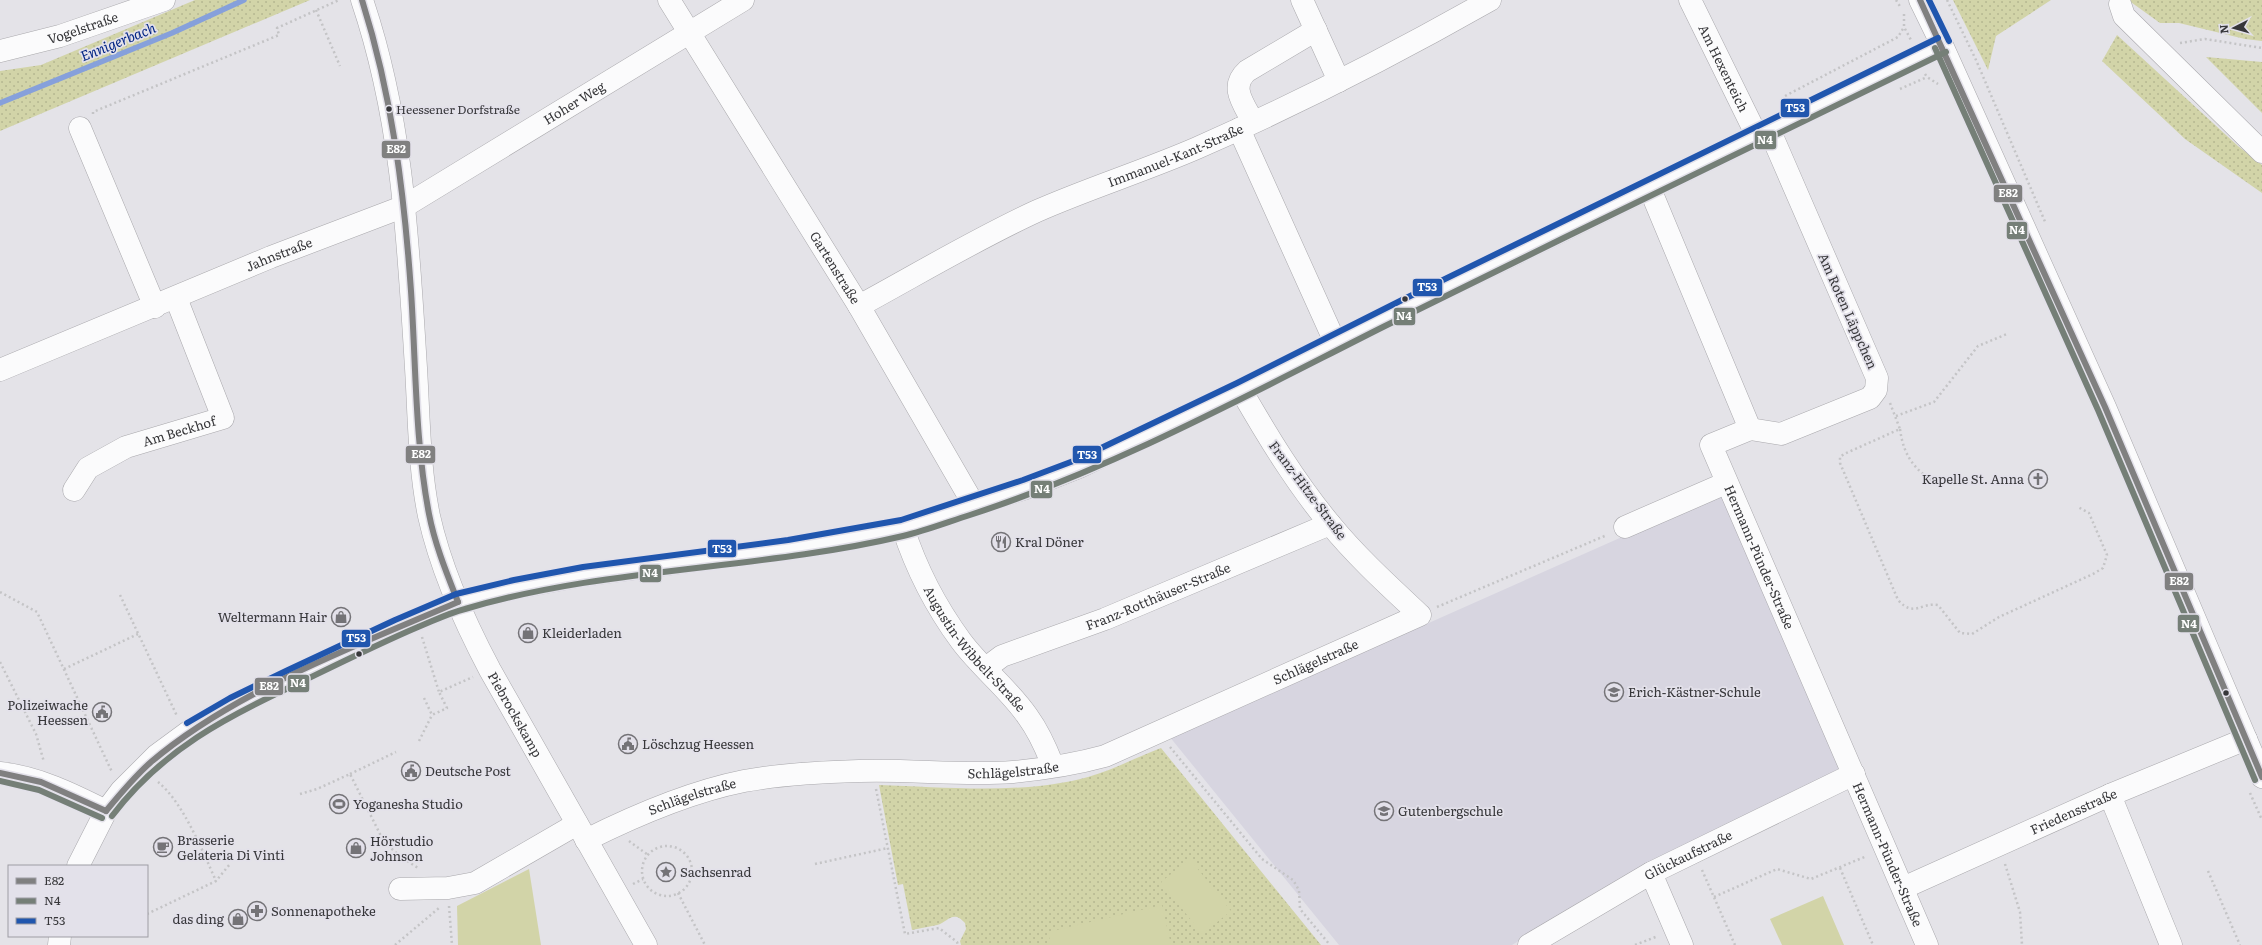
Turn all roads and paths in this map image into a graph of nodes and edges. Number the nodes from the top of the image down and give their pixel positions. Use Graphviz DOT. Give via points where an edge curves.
graph roads {
  1 [pos="164,0"];
  2 [pos="339,0"];
  3 [pos="362,0"];
  4 [pos="669,0"];
  5 [pos="743,0"];
  6 [pos="1302,0"];
  7 [pos="1490,0"];
  8 [pos="1690,0"];
  9 [pos="1896,0"];
  10 [pos="1909,2"];
  11 [pos="2120,4"];
  12 [pos="316,10"];
  13 [pos="1904,27"];
  14 [pos="1316,30"];
  15 [pos="689,33"];
  16 [pos="2174,43"];
  17 [pos="1942,45"];
  18 [pos="2262,48"];
  19 [pos="0,51"];
  20 [pos="340,66"];
  21 [pos="1339,81"];
  22 [pos="1785,96"];
  23 [pos="1246,125"];
  24 [pos="80,128"];
  25 [pos="1763,132"];
  26 [pos="2262,152"];
  27 [pos="1650,189"];
  28 [pos="405,206"];
  29 [pos="176,298"];
  30 [pos="859,306"];
  31 [pos="155,307"];
  32 [pos="2007,334"];
  33 [pos="1335,342"];
  34 [pos="0,370"];
  35 [pos="1876,385"];
  36 [pos="1241,390"];
  37 [pos="1896,416"];
  38 [pos="1750,429"];
  39 [pos="1900,429"];
  40 [pos="1726,483"];
  41 [pos="1940,487"];
  42 [pos="74,490"];
  43 [pos="974,505"];
  44 [pos="2078,508"];
  45 [pos="1330,524"];
  46 [pos="1625,527"];
  47 [pos="903,528"];
  48 [pos="0,592"];
  49 [pos="120,595"];
  50 [pos="458,602"];
  51 [pos="1420,615"];
  52 [pos="417,619"];
  53 [pos="138,634"];
  54 [pos="0,662"];
  55 [pos="986,668"];
  56 [pos="64,669"];
  57 [pos="476,676"];
  58 [pos="439,692"];
  59 [pos="424,698"];
  60 [pos="432,715"];
  61 [pos="1157,732"];
  62 [pos="186,734"];
  63 [pos="2246,739"];
  64 [pos="419,741"];
  65 [pos="396,752"];
  66 [pos="1053,766"];
  67 [pos="143,769"];
  68 [pos="873,771"];
  69 [pos="0,773"];
  70 [pos="350,774"];
  71 [pos="1854,774"];
  72 [pos="2262,777"];
  73 [pos="51,786"];
  74 [pos="121,791"];
  75 [pos="300,794"];
  76 [pos="2110,796"];
  77 [pos="106,811"];
  78 [pos="582,832"];
  79 [pos="1999,846"];
  80 [pos="888,848"];
  81 [pos="1886,849"];
  82 [pos="1694,852"];
  83 [pos="230,864"];
  84 [pos="815,864"];
  85 [pos="79,865"];
  86 [pos="413,865"];
  87 [pos="1840,868"];
  88 [pos="2208,872"];
  89 [pos="1651,873"];
  90 [pos="216,881"];
  91 [pos="448,888"];
  92 [pos="1903,888"];
  93 [pos="400,889"];
  94 [pos="678,893"];
  95 [pos="1714,897"];
  96 [pos="148,914"];
  97 [pos="396,945"];
  98 [pos="452,945"];
  99 [pos="646,945"];
  100 [pos="705,945"];
  101 [pos="958,945"];
  102 [pos="1330,945"];
  103 [pos="1529,945"];
  104 [pos="1682,945"];
  105 [pos="1735,945"];
  106 [pos="1873,945"];
  107 [pos="1927,945"];
  108 [pos="2022,945"];
  109 [pos="2171,945"];
  110 [pos="2240,945"];
  1 -- 19 [label="street, Vogelstraße" via="68,33"];
  2 -- 12 [label="path"];
  3 -- 28 [label="street" via="391,108"];
  4 -- 15 [label="street, Gartenstraße"];
  5 -- 15 [label="street, Hoher Weg"];
  6 -- 14 [label="street"];
  7 -- 21 [label="street, Immanuel-Kant-Straße" via="1401,51"];
  8 -- 25 [label="street, Am Hexenteich"];
  9 -- 10 [label="path"];
  10 -- 17 [label="street"];
  11 -- 26 [label="street" via="2124,16"];
  12 -- 20 [label="path"];
  12 -- 24 [label="path" via="277,28 279,35 93,112 90,124"];
  13 -- 22 [label="path" via="1898,37"];
  14 -- 21 [label="street"];
  14 -- 23 [label="street" via="1247,71 1240,78 1237,89"];
  15 -- 28 [label="street, Hoher Weg"];
  15 -- 30 [label="street, Gartenstraße"];
  16 -- 18 [label="path" via="2205,39"];
  17 -- 25 [label="street"];
  17 -- 63 [label="street" via="2105,407"];
  21 -- 23 [label="street, Immanuel-Kant-Straße"];
  23 -- 30 [label="street, Immanuel-Kant-Straße" via="1150,168 1037,211"];
  23 -- 33 [label="street"];
  24 -- 31 [label="street"];
  25 -- 27 [label="street"];
  25 -- 35 [label="street, Am Roten Läppchen" via="1877,378"];
  27 -- 33 [label="street"];
  27 -- 38 [label="street"];
  28 -- 29 [label="street, Jahnstraße" via="271,257"];
  28 -- 50 [label="street" via="422,461 429,515 440,556"];
  29 -- 31 [label="street, Jahnstraße"];
  29 -- 42 [label="street, Am Beckhof" via="223,418 126,447 88,468"];
  30 -- 43 [label="street, Gartenstraße"];
  31 -- 34 [label="street, Jahnstraße"];
  32 -- 37 [label="path" via="1978,346 1934,402"];
  33 -- 36 [label="street"];
  35 -- 37 [label="path" via="1883,387"];
  35 -- 38 [label="street, Am Roten Läppchen" via="1876,390 1870,398 1781,434"];
  36 -- 43 [label="street" via="1079,467"];
  36 -- 45 [label="street, Franz-Hitze-Straße" via="1278,453"];
  37 -- 39 [label="path"];
  38 -- 40 [label="street, Hermann-Pünder-Straße" via="1711,445"];
  39 -- 41 [label="path" via="1906,453 1915,467"];
  39 -- 44 [label="path" via="1844,454 1840,457 1840,463 1898,600 1911,609 1938,605 1960,633 1972,634 1999,617 2103,568 2108,555 2104,545 2089,513"];
  40 -- 46 [label="street"];
  40 -- 71 [label="street, Hermann-Pünder-Straße"];
  43 -- 47 [label="street"];
  45 -- 51 [label="street, Franz-Hitze-Straße"];
  45 -- 55 [label="street, Franz-Rotthäuser-Straße" via="1105,619 1002,656"];
  46 -- 51 [label="path"];
  47 -- 50 [label="street" via="789,548 584,575"];
  47 -- 55 [label="street, Augustin-Wibbelt-Straße" via="934,601 962,642"];
  48 -- 56 [label="path" via="37,612"];
  49 -- 53 [label="path"];
  50 -- 52 [label="street"];
  50 -- 78 [label="street, Piebrockskamp" via="467,626 490,670"];
  51 -- 61 [label="street, Schlägelstraße"];
  52 -- 58 [label="path"];
  52 -- 62 [label="street" via="250,697"];
  53 -- 56 [label="path"];
  53 -- 62 [label="path"];
  54 -- 73 [label="path" via="36,734"];
  55 -- 66 [label="street, Augustin-Wibbelt-Straße" via="1028,716 1042,738"];
  56 -- 74 [label="path"];
  57 -- 58 [label="path"];
  58 -- 60 [label="path" via="447,708"];
  59 -- 60 [label="path"];
  60 -- 64 [label="path"];
  61 -- 66 [label="street, Schlägelstraße" via="1106,756"];
  61 -- 102 [label="path" via="1262,859 1293,880 1299,890 1300,908"];
  62 -- 67 [label="street" via="157,755"];
  63 -- 72 [label="street"];
  63 -- 76 [label="street, Friedensstraße"];
  65 -- 70 [label="path"];
  66 -- 68 [label="street, Schlägelstraße" via="1013,772"];
  67 -- 74 [label="street"];
  67 -- 90 [label="path" via="167,789 196,838"];
  68 -- 78 [label="street, Schlägelstraße" via="799,774 744,782 694,794"];
  68 -- 80 [label="path"];
  69 -- 73 [label="street" via="19,775"];
  70 -- 75 [label="path"];
  70 -- 86 [label="path" via="384,842"];
  71 -- 81 [label="street, Hermann-Pünder-Straße"];
  71 -- 82 [label="street, Glückaufstraße"];
  73 -- 77 [label="street"];
  74 -- 77 [label="street"];
  76 -- 79 [label="street, Friedensstraße"];
  76 -- 109 [label="street"];
  77 -- 85 [label="street"];
  78 -- 91 [label="street" via="475,883"];
  78 -- 99 [label="street, Piebrockskamp"];
  79 -- 92 [label="street, Friedensstraße"];
  79 -- 108 [label="path" via="2020,912"];
  80 -- 84 [label="path"];
  80 -- 101 [label="path" via="905,934 939,928"];
  81 -- 87 [label="path"];
  81 -- 92 [label="street, Hermann-Pünder-Straße"];
  82 -- 89 [label="street, Glückaufstraße"];
  82 -- 95 [label="path"];
  83 -- 90 [label="path"];
  87 -- 95 [label="path" via="1811,879 1777,869"];
  87 -- 106 [label="path"];
  88 -- 110 [label="path"];
  89 -- 103 [label="street, Glückaufstraße"];
  89 -- 104 [label="street"];
  90 -- 96 [label="path"];
  91 -- 93 [label="street"];
  91 -- 97 [label="path" via="442,906"];
  91 -- 98 [label="path"];
  92 -- 107 [label="street, Hermann-Pünder-Straße"];
  94 -- 94 [label="path" via="688,884 691,864 686,855 677,848 657,848 648,854 644,862 643,879 654,893 663,896"];
  94 -- 100 [label="path"];
  95 -- 105 [label="path"];
}
